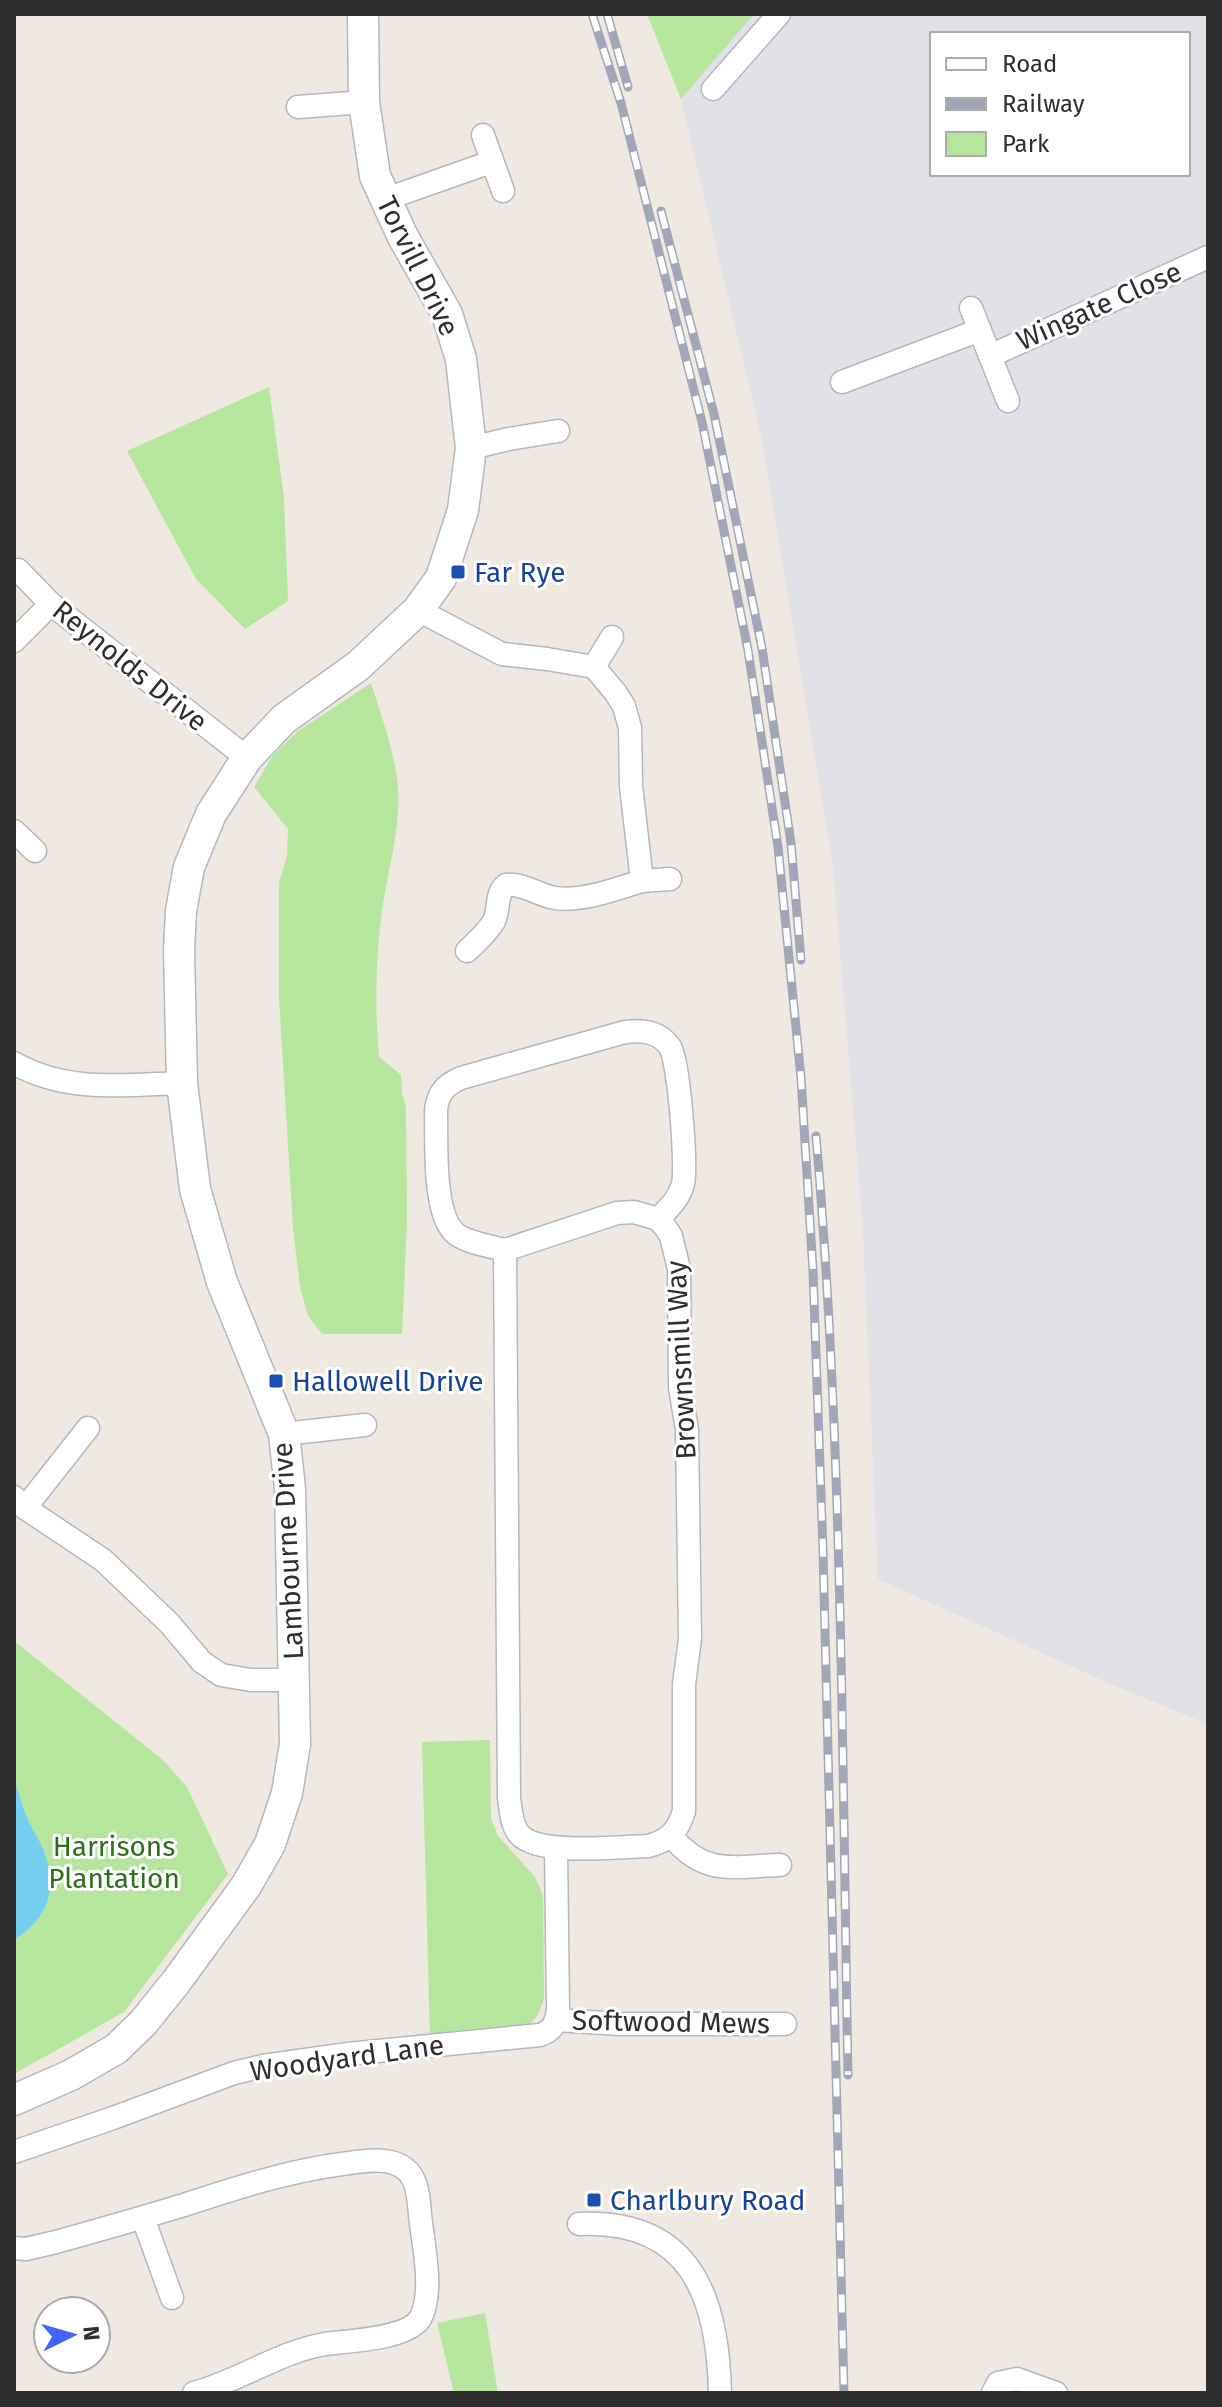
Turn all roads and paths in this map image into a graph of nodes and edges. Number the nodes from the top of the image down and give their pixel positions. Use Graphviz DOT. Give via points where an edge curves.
graph roads {
  1 [pos="363,14"];
  2 [pos="779,14"];
  3 [pos="713,89"];
  4 [pos="364,102"];
  5 [pos="298,107"];
  6 [pos="483,135"];
  7 [pos="491,162"];
  8 [pos="503,191"];
  9 [pos="386,199"];
  10 [pos="1208,257"];
  11 [pos="971,308"];
  12 [pos="980,330"];
  13 [pos="990,356"];
  14 [pos="842,382"];
  15 [pos="1008,401"];
  16 [pos="558,431"];
  17 [pos="471,448"];
  18 [pos="18,570"];
  19 [pos="51,604"];
  20 [pos="418,610"];
  21 [pos="612,637"];
  22 [pos="14,641"];
  23 [pos="594,667"];
  24 [pos="247,758"];
  25 [pos="15,835"];
  26 [pos="35,851"];
  27 [pos="670,879"];
  28 [pos="642,881"];
  29 [pos="467,951"];
  30 [pos="14,1063"];
  31 [pos="182,1083"];
  32 [pos="658,1219"];
  33 [pos="505,1250"];
  34 [pos="365,1425"];
  35 [pos="88,1428"];
  36 [pos="284,1434"];
  37 [pos="19,1502"];
  38 [pos="294,1680"];
  39 [pos="672,1837"];
  40 [pos="556,1848"];
  41 [pos="780,1865"];
  42 [pos="554,2021"];
  43 [pos="785,2024"];
  44 [pos="14,2100"];
  45 [pos="14,2152"];
  46 [pos="143,2218"];
  47 [pos="579,2224"];
  48 [pos="14,2248"];
  49 [pos="172,2298"];
  50 [pos="194,2393"];
  51 [pos="720,2393"];
  52 [pos="993,2393"];
  53 [pos="1056,2393"];
  1 -- 4 [label="street, Torvill Drive"];
  2 -- 3 [label="street"];
  4 -- 5 [label="street"];
  4 -- 9 [label="street, Torvill Drive" via="375,176"];
  6 -- 7 [label="street"];
  7 -- 8 [label="street"];
  7 -- 9 [label="street"];
  9 -- 17 [label="street, Torvill Drive" via="447,314 461,359"];
  10 -- 13 [label="street, Wingate Close"];
  11 -- 12 [label="street, Wingate Close"];
  12 -- 13 [label="street, Wingate Close"];
  12 -- 14 [label="street"];
  13 -- 15 [label="street, Wingate Close"];
  16 -- 17 [label="street"];
  17 -- 20 [label="street, Torvill Drive" via="463,510 441,578"];
  18 -- 19 [label="street, Reynolds Drive"];
  19 -- 22 [label="street"];
  19 -- 24 [label="street, Reynolds Drive"];
  20 -- 23 [label="street" via="502,654"];
  20 -- 24 [label="street, Lambourne Drive" via="358,666 284,719"];
  21 -- 23 [label="street"];
  23 -- 28 [label="street" via="624,706 630,728"];
  24 -- 31 [label="street, Lambourne Drive" via="211,814 189,867 179,950"];
  25 -- 26 [label="street"];
  27 -- 28 [label="street"];
  28 -- 29 [label="street" via="572,899 506,885 493,923"];
  30 -- 31 [label="street" via="68,1084"];
  31 -- 36 [label="street, Lambourne Drive" via="195,1189 222,1282"];
  32 -- 33 [label="street" via="617,1213"];
  32 -- 33 [label="street" via="676,1200 683,1182 676,1063 670,1047 657,1036 643,1030 625,1032 461,1078 437,1099 445,1216 454,1233"];
  32 -- 39 [label="street, Brownsmill Way" via="671,1236 679,1269 680,1387 687,1430 690,1639 684,1684 685,1796"];
  33 -- 40 [label="street" via="509,1798 518,1833"];
  34 -- 36 [label="street"];
  35 -- 37 [label="street"];
  36 -- 38 [label="street, Lambourne Drive"];
  37 -- 38 [label="street" via="103,1560 221,1675"];
  38 -- 44 [label="street, Lambourne Drive" via="295,1744 287,1793 270,1844 246,1886 168,1992 116,2049"];
  39 -- 40 [label="street" via="648,1846"];
  39 -- 41 [label="street" via="709,1865"];
  40 -- 42 [label="street"];
  42 -- 43 [label="street, Softwood Mews"];
  42 -- 45 [label="street, Woodyard Lane" via="540,2035 348,2054 234,2073"];
  46 -- 48 [label="street"];
  46 -- 49 [label="street"];
  46 -- 50 [label="street" via="309,2168 382,2160 401,2164 414,2178 426,2300 410,2329 289,2354"];
  47 -- 51 [label="street" via="607,2223 661,2239 690,2266 708,2305"];
  52 -- 53 [label="street" via="998,2383 1017,2379"];
}
